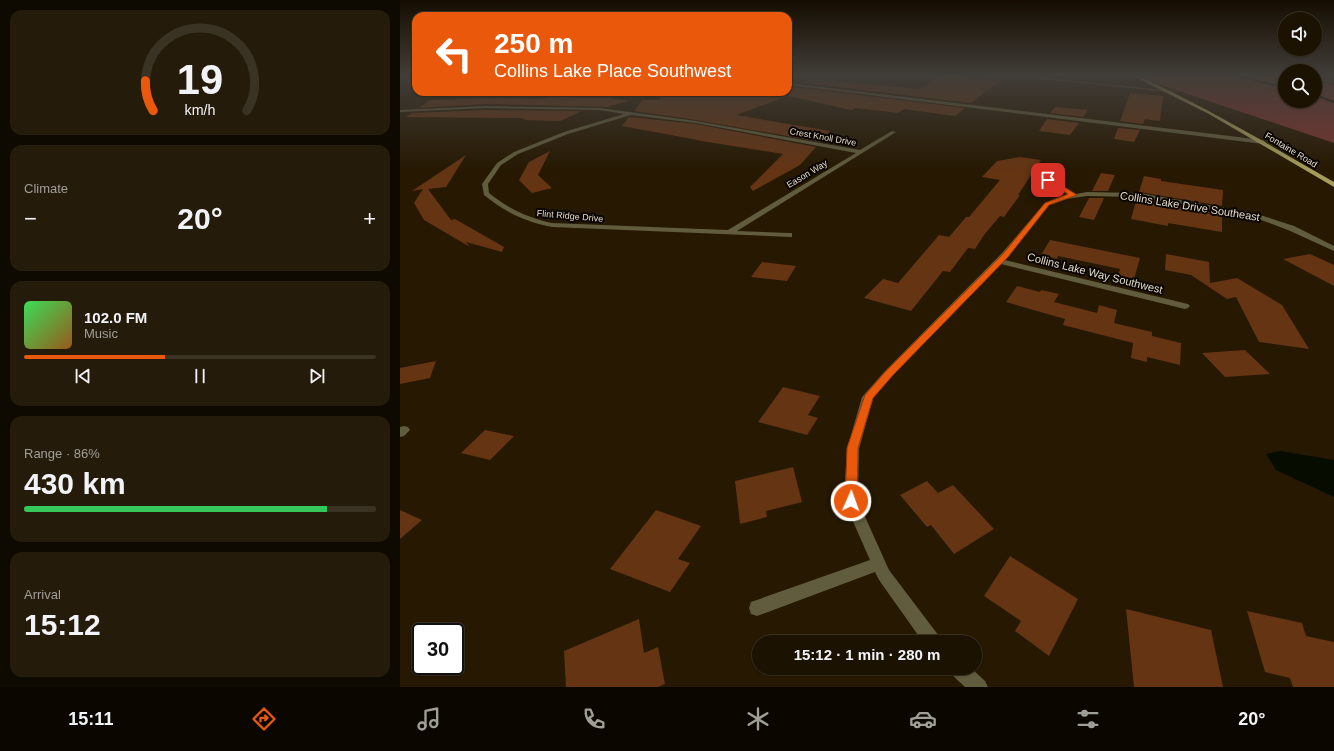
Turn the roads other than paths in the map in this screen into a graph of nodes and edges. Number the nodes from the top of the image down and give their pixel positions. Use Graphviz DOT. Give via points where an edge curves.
graph roads {
  1 [pos="485,107"];
  2 [pos="489,107"];
  3 [pos="977,107"];
  4 [pos="1200,107"];
  5 [pos="400,111"];
  6 [pos="631,113"];
  7 [pos="894,132"];
  8 [pos="1264,142"];
  9 [pos="862,152"];
  10 [pos="1048,180"];
  11 [pos="1334,185"];
  12 [pos="1074,195"];
  13 [pos="730,232"];
  14 [pos="789,235"];
  15 [pos="1334,249"];
  16 [pos="999,261"];
  17 [pos="1185,306"];
  18 [pos="879,564"];
  19 [pos="757,608"];
  20 [pos="928,635"];
  21 [pos="965,675"];
  22 [pos="979,687"];
  1 -- 5 [label="street, Crest Knoll Drive"];
  2 -- 6 [label="street, Crest Knoll Drive" via="600,109"];
  3 -- 8 [label="street"];
  4 -- 8 [label="main road, Fontaine Road"];
  6 -- 9 [label="street, Crest Knoll Drive"];
  6 -- 13 [label="street, Flint Ridge Drive" via="566,133 516,153 499,164 485,184 486,194 503,207 531,221 552,225"];
  7 -- 9 [label="street, Eason Way"];
  8 -- 11 [label="main road, Fontaine Road"];
  9 -- 13 [label="street, Eason Way"];
  10 -- 12 [label="street"];
  12 -- 15 [label="street, Collins Lake Drive Southeast" via="1139,195 1254,215 1291,228"];
  12 -- 16 [label="street, Collins Lake Drive Southeast" via="1047,204"];
  13 -- 14 [label="street, Flint Ridge Drive"];
  16 -- 17 [label="street, Collins Lake Way Southwest"];
  16 -- 18 [label="street, Collins Lake Drive Southeast" via="868,397 853,448 851,501"];
  18 -- 19 [label="street"];
  18 -- 20 [label="street, Collins Lake Drive Southeast" via="884,575"];
  21 -- 22 [label="street"];
}
